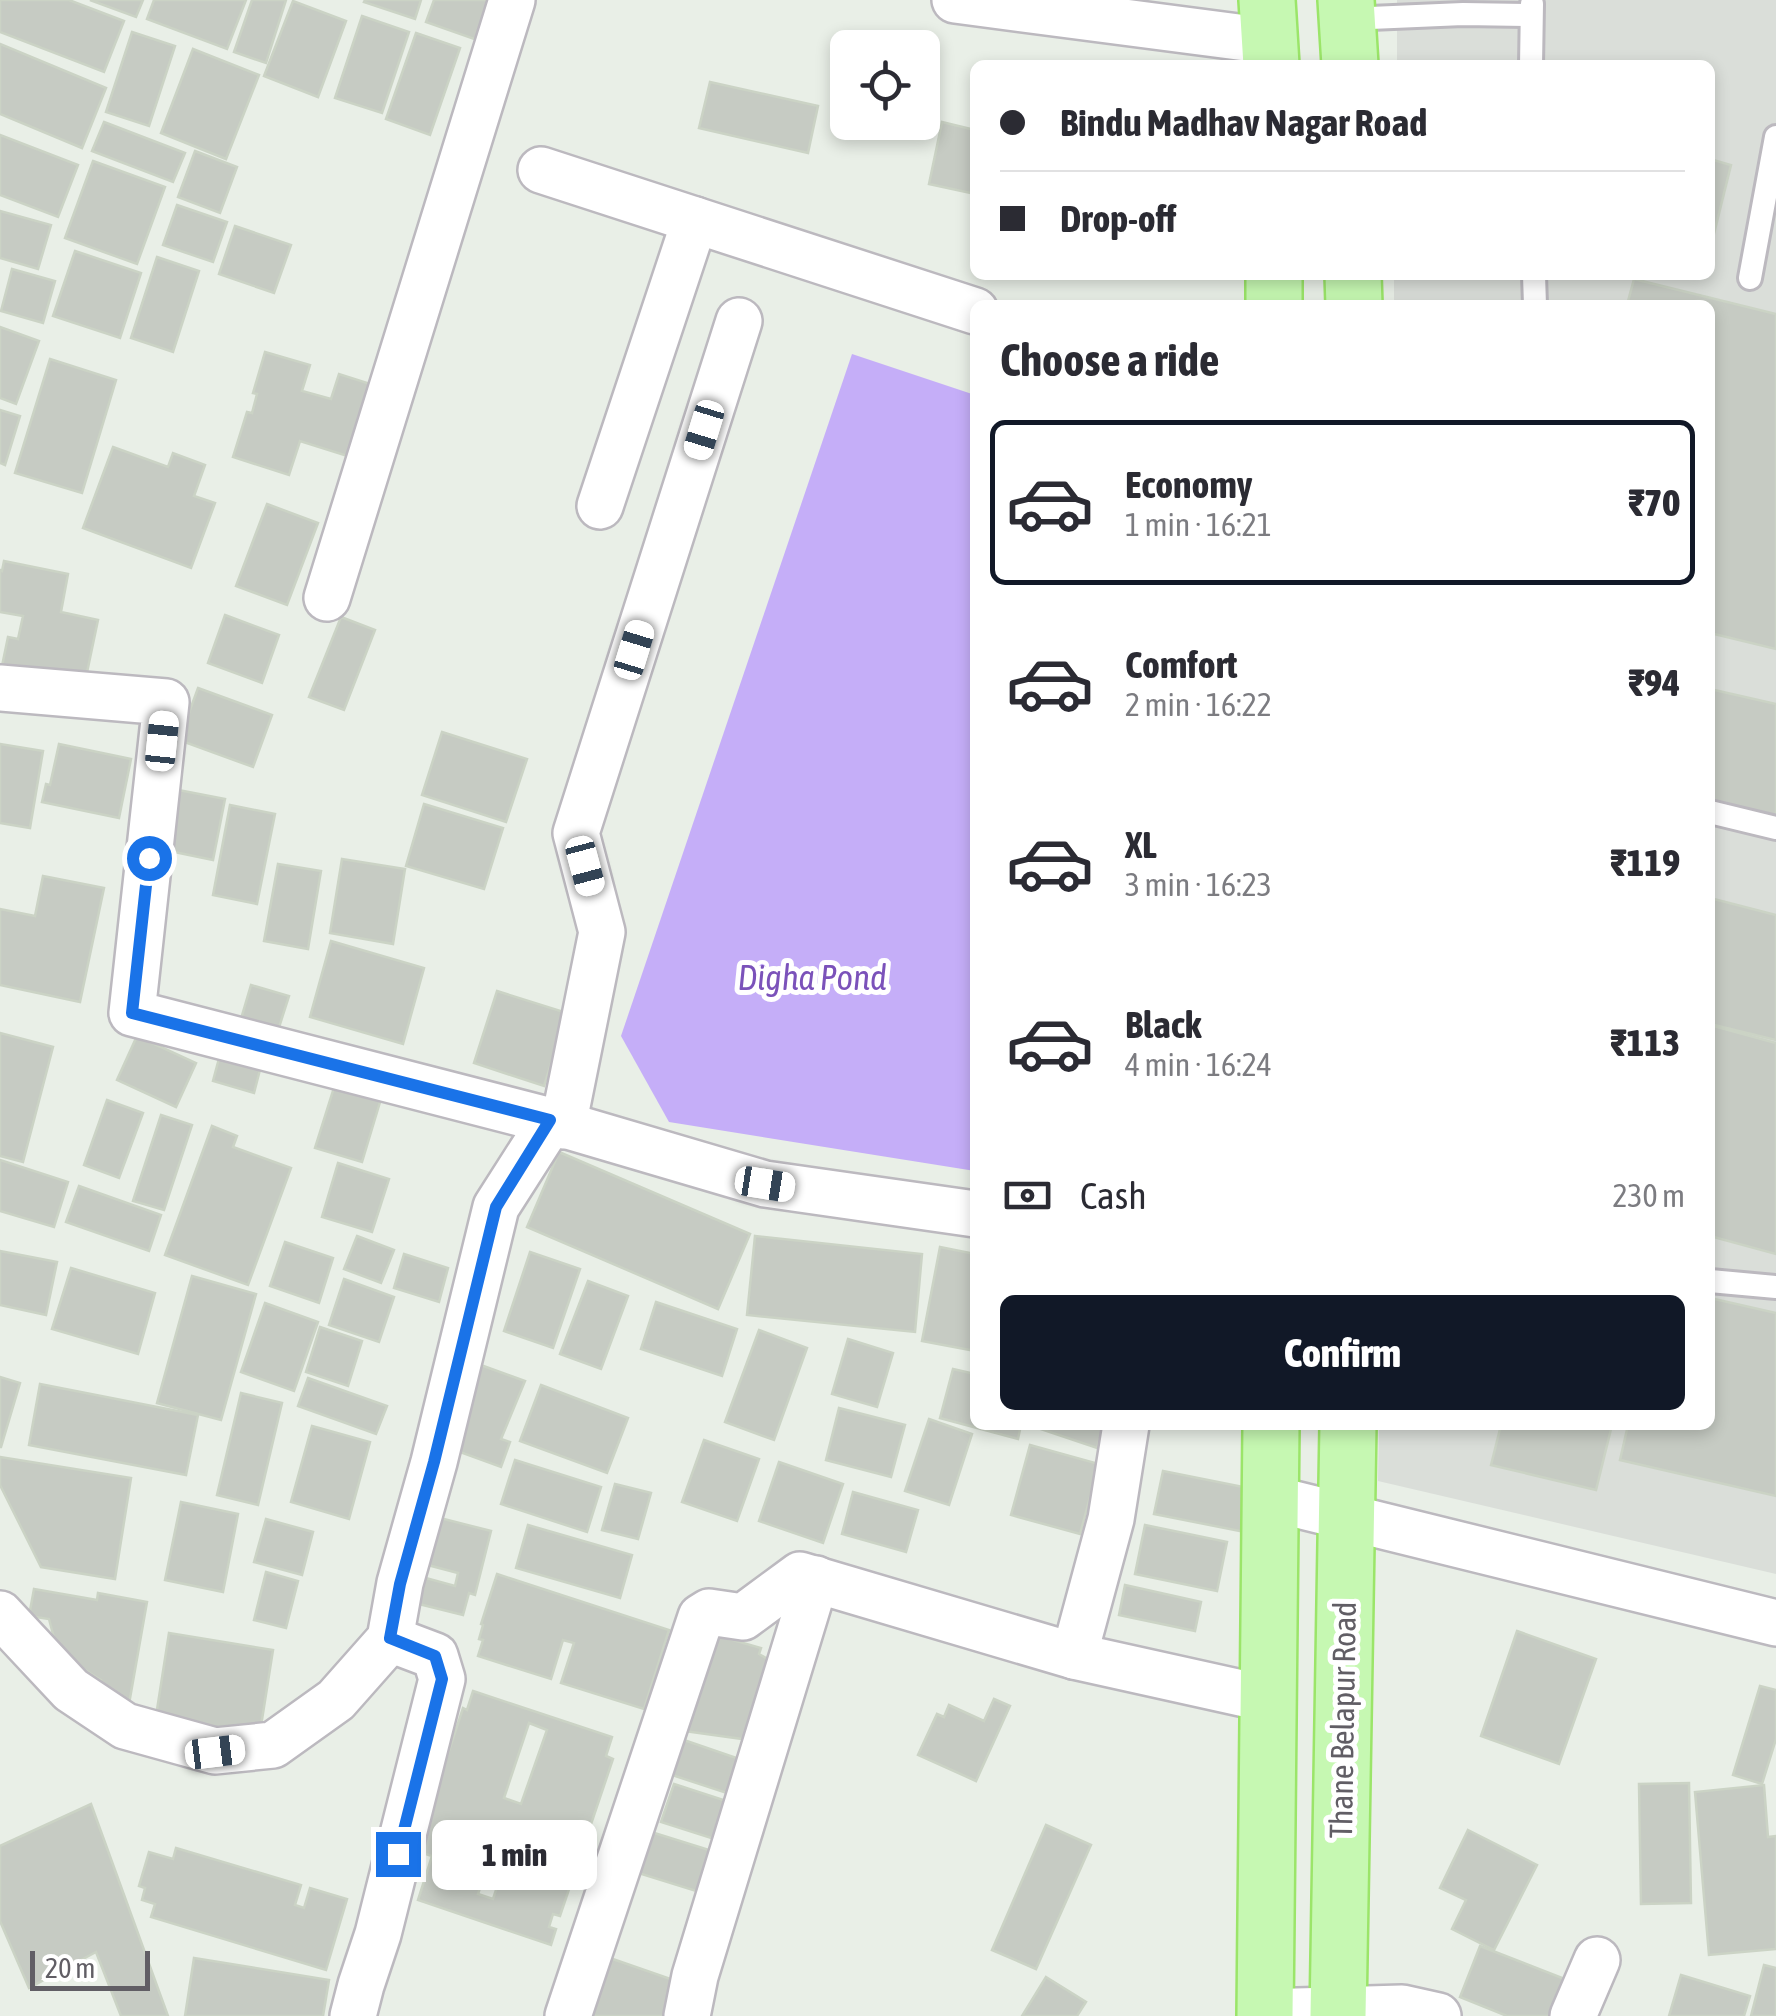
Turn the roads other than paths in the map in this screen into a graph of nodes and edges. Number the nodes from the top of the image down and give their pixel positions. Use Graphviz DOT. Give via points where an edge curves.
graph roads {
  1 [pos="512,0"];
  2 [pos="955,0"];
  3 [pos="1532,8"];
  4 [pos="1348,28"];
  5 [pos="1269,35"];
  6 [pos="1531,60"];
  7 [pos="1776,137"];
  8 [pos="541,170"];
  9 [pos="695,220"];
  10 [pos="1750,278"];
  11 [pos="970,309"];
  12 [pos="739,321"];
  13 [pos="600,506"];
  14 [pos="327,598"];
  15 [pos="0,688"];
  16 [pos="1715,813"];
  17 [pos="1776,828"];
  18 [pos="557,1123"];
  19 [pos="970,1213"];
  20 [pos="1715,1281"];
  21 [pos="1776,1287"];
  22 [pos="1125,1430"];
  23 [pos="1270,1430"];
  24 [pos="1348,1430"];
  25 [pos="1270,1498"];
  26 [pos="1346,1516"];
  27 [pos="816,1580"];
  28 [pos="0,1614"];
  29 [pos="1776,1623"];
  30 [pos="390,1638"];
  31 [pos="1074,1656"];
  32 [pos="1268,1698"];
  33 [pos="1597,1960"];
  34 [pos="1338,2012"];
  35 [pos="1265,2014"];
  36 [pos="353,2016"];
  37 [pos="568,2016"];
  38 [pos="686,2016"];
  39 [pos="1438,2016"];
  40 [pos="1573,2016"];
  1 -- 14 [label="street"];
  2 -- 5 [label="street"];
  3 -- 4 [label="lane"];
  3 -- 6 [label="lane"];
  7 -- 10 [label="lane"];
  8 -- 9 [label="street"];
  9 -- 11 [label="street"];
  9 -- 13 [label="street"];
  12 -- 18 [label="street" via="576,834 602,932"];
  15 -- 18 [label="street" via="166,702 132,1013"];
  16 -- 17 [label="lane"];
  18 -- 19 [label="street" via="765,1184"];
  18 -- 30 [label="street" via="496,1207"];
  20 -- 21 [label="lane"];
  22 -- 31 [label="street" via="1111,1520"];
  23 -- 25 [label="main road"];
  24 -- 26 [label="main road, Thane Belapur Road"];
  25 -- 26 [label="street"];
  25 -- 32 [label="main road"];
  26 -- 29 [label="street"];
  26 -- 34 [label="main road, Thane Belapur Road"];
  27 -- 31 [label="street"];
  27 -- 37 [label="street" via="800,1575 742,1616 701,1617"];
  27 -- 38 [label="street"];
  28 -- 30 [label="street" via="70,1690 125,1726 215,1752 273,1745 336,1700"];
  30 -- 36 [label="street" via="435,1656 442,1679"];
  31 -- 32 [label="street"];
  32 -- 35 [label="main road"];
  33 -- 40 [label="street"];
  34 -- 35 [label="street"];
  34 -- 39 [label="street" via="1402,2008"];
}
